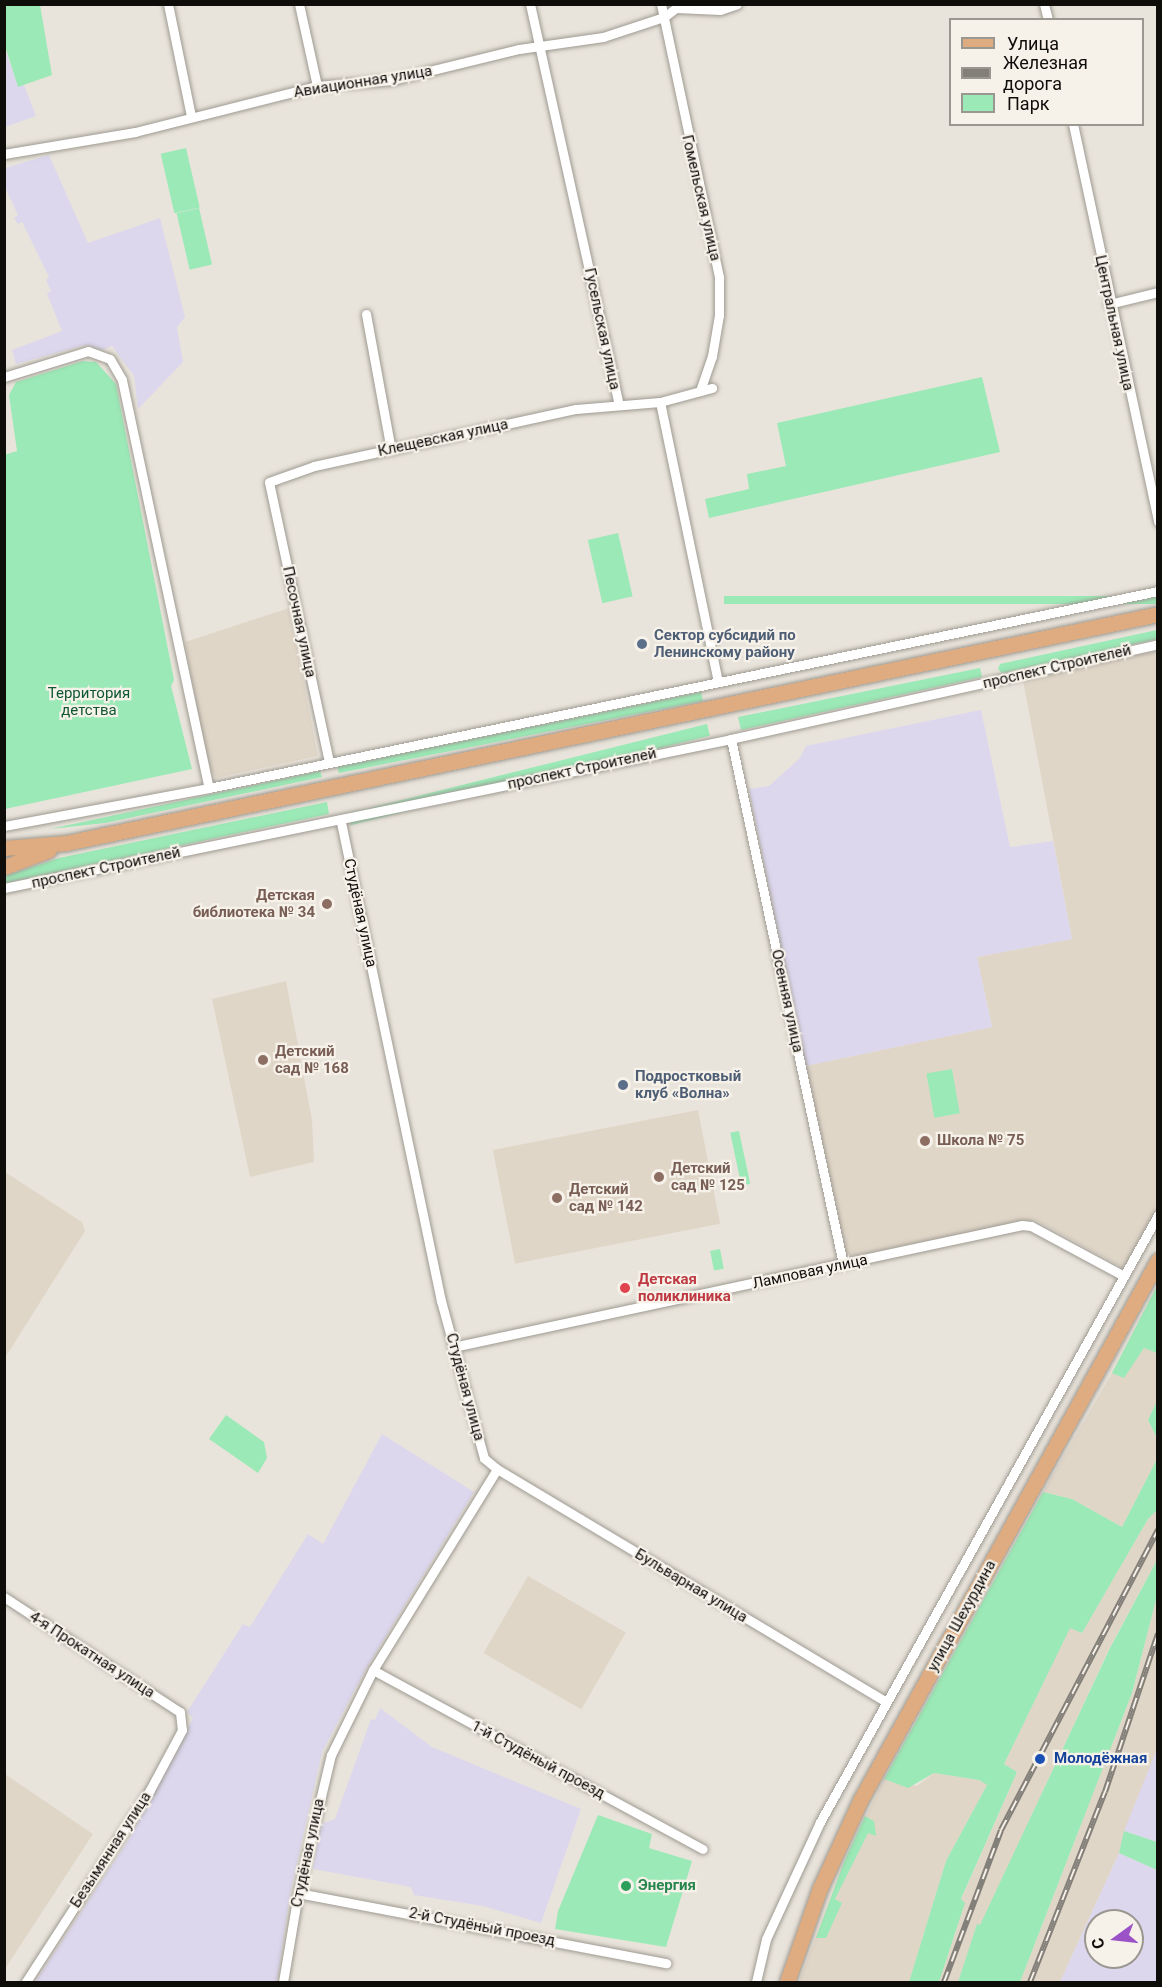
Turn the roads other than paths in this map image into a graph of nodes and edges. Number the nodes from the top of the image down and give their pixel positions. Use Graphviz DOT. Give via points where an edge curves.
graph roads {
  1 [pos="168,4"];
  2 [pos="299,4"];
  3 [pos="530,4"];
  4 [pos="661,4"];
  5 [pos="737,4"];
  6 [pos="677,6"];
  7 [pos="664,18"];
  8 [pos="538,47"];
  9 [pos="317,86"];
  10 [pos="191,116"];
  11 [pos="1073,126"];
  12 [pos="4,154"];
  13 [pos="1158,292"];
  14 [pos="1109,303"];
  15 [pos="366,314"];
  16 [pos="4,377"];
  17 [pos="712,388"];
  18 [pos="700,391"];
  19 [pos="660,402"];
  20 [pos="619,404"];
  21 [pos="391,450"];
  22 [pos="269,482"];
  23 [pos="1158,522"];
  24 [pos="1158,591"];
  25 [pos="1158,614"];
  26 [pos="1158,644"];
  27 [pos="718,682"];
  28 [pos="731,739"];
  29 [pos="329,762"];
  30 [pos="209,788"];
  31 [pos="340,819"];
  32 [pos="4,826"];
  33 [pos="66,843"];
  34 [pos="4,848"];
  35 [pos="4,867"];
  36 [pos="4,888"];
  37 [pos="1158,1215"];
  38 [pos="1158,1260"];
  39 [pos="843,1264"];
  40 [pos="1122,1275"];
  41 [pos="453,1347"];
  42 [pos="497,1469"];
  43 [pos="4,1597"];
  44 [pos="373,1670"];
  45 [pos="885,1701"];
  46 [pos="180,1712"];
  47 [pos="703,1849"];
  48 [pos="298,1893"];
  49 [pos="666,1963"];
  50 [pos="26,1983"];
  51 [pos="283,1983"];
  52 [pos="756,1983"];
  53 [pos="787,1983"];
  1 -- 10 [label="street"];
  2 -- 9 [label="street"];
  3 -- 8 [label="street, Гусельская улица"];
  4 -- 7 [label="street, Гомельская улица"];
  5 -- 6 [label="street" via="720,10"];
  6 -- 7 [label="street"];
  7 -- 8 [label="street, Авиационная улица" via="603,37"];
  7 -- 18 [label="street, Гомельская улица" via="719,278 720,315"];
  8 -- 9 [label="street, Авиационная улица" via="392,80"];
  8 -- 20 [label="street, Гусельская улица"];
  9 -- 10 [label="street, Авиационная улица"];
  10 -- 12 [label="street, Авиационная улица" via="143,130"];
  11 -- 14 [label="street, Центральная улица"];
  13 -- 14 [label="street"];
  14 -- 23 [label="street, Центральная улица"];
  15 -- 21 [label="street"];
  16 -- 30 [label="street" via="88,351 110,359 122,380"];
  17 -- 18 [label="street, Гусельская улица"];
  18 -- 19 [label="street, Гусельская улица"];
  19 -- 20 [label="street, Гусельская улица"];
  19 -- 27 [label="street"];
  20 -- 21 [label="street, Клещевская улица" via="576,409"];
  21 -- 22 [label="street, Клещевская улица" via="298,471"];
  22 -- 29 [label="street, Песочная улица"];
  24 -- 27 [label="street"];
  25 -- 33 [label="main road, проспект Строителей"];
  26 -- 28 [label="street, проспект Строителей"];
  27 -- 29 [label="street"];
  28 -- 31 [label="street, проспект Строителей"];
  28 -- 39 [label="street, Осенняя улица"];
  29 -- 30 [label="street"];
  30 -- 32 [label="street"];
  31 -- 36 [label="street, проспект Строителей"];
  31 -- 41 [label="street, Студёная улица"];
  33 -- 34 [label="main road, проспект Строителей"];
  33 -- 35 [label="main road, проспект Строителей"];
  37 -- 40 [label="street"];
  38 -- 53 [label="main road, улица Шехурдина" via="861,1799 820,1888"];
  39 -- 40 [label="street, Ламповая улица" via="1022,1225 1031,1226"];
  39 -- 41 [label="street, Ламповая улица"];
  40 -- 45 [label="street"];
  41 -- 42 [label="street, Студёная улица" via="484,1458"];
  42 -- 44 [label="street, Студёная улица"];
  42 -- 45 [label="street, Бульварная улица"];
  43 -- 46 [label="street, 4-я Прокатная улица"];
  44 -- 47 [label="street, 1-й Студёный проезд"];
  44 -- 48 [label="street, Студёная улица" via="331,1755"];
  45 -- 52 [label="street" via="820,1822 776,1918"];
  46 -- 50 [label="street, Безымянная улица" via="182,1730 150,1790"];
  48 -- 49 [label="street, 2-й Студёный проезд"];
  48 -- 51 [label="street, Студёная улица"];
}
